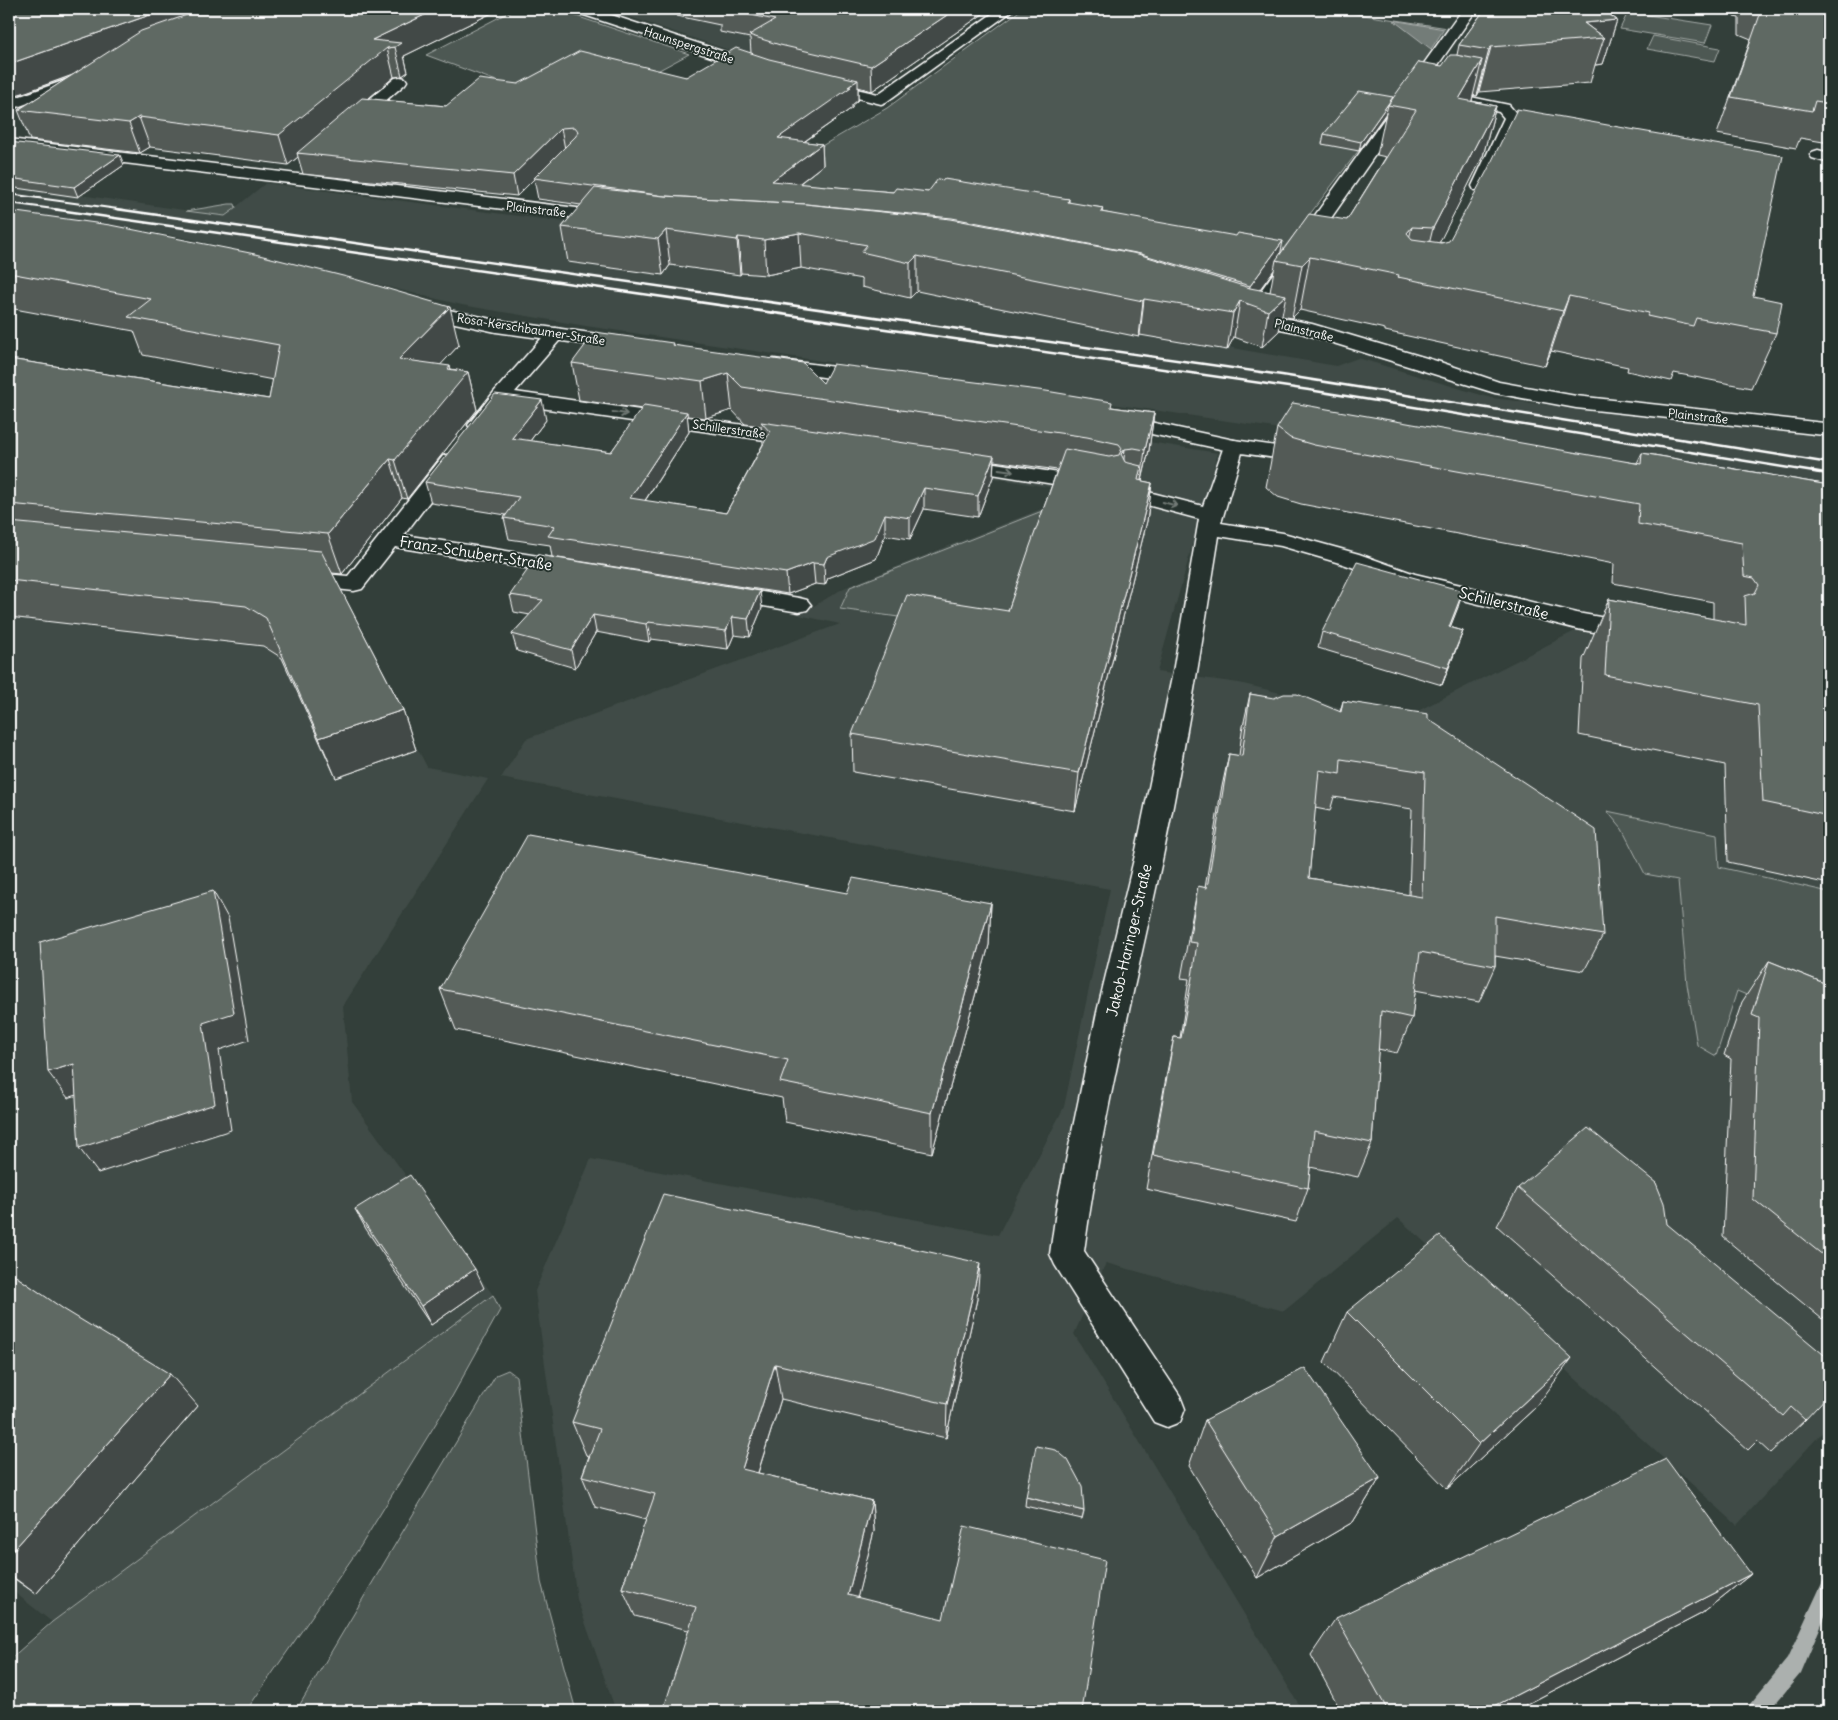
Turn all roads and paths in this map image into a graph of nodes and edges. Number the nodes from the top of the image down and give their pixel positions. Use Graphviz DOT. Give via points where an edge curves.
graph roads {
  1 [pos="580,9"];
  2 [pos="1008,9"];
  3 [pos="1470,9"];
  4 [pos="766,71"];
  5 [pos="93,74"];
  6 [pos="400,81"];
  7 [pos="808,82"];
  8 [pos="1444,96"];
  9 [pos="1425,99"];
  10 [pos="1406,102"];
  11 [pos="9,105"];
  12 [pos="336,135"];
  13 [pos="9,144"];
  14 [pos="301,165"];
  15 [pos="287,177"];
  16 [pos="532,194"];
  17 [pos="1473,199"];
  18 [pos="519,207"];
  19 [pos="631,220"];
  20 [pos="396,304"];
  21 [pos="1223,309"];
  22 [pos="1251,318"];
  23 [pos="556,334"];
  24 [pos="643,347"];
  25 [pos="758,363"];
  26 [pos="882,379"];
  27 [pos="501,396"];
  28 [pos="1098,417"];
  29 [pos="1824,429"];
  30 [pos="817,442"];
  31 [pos="1234,446"];
  32 [pos="935,460"];
  33 [pos="1331,460"];
  34 [pos="1105,487"];
  35 [pos="1129,493"];
  36 [pos="1210,522"];
  37 [pos="389,539"];
  38 [pos="594,572"];
  39 [pos="275,576"];
  40 [pos="702,589"];
  41 [pos="799,605"];
  42 [pos="1652,635"];
  43 [pos="1167,1409"];
  1 -- 4 [label="street, Haunspergstraße"];
  2 -- 7 [label="street" via="881,99"];
  3 -- 10 [label="street"];
  5 -- 11 [label="street"];
  6 -- 12 [label="street"];
  8 -- 17 [label="street" via="1504,108 1512,118"];
  9 -- 10 [label="street"];
  10 -- 22 [label="street"];
  13 -- 15 [label="street, Plainstraße"];
  14 -- 15 [label="street"];
  15 -- 18 [label="street, Plainstraße"];
  16 -- 18 [label="street"];
  18 -- 19 [label="street, Plainstraße"];
  20 -- 23 [label="street, Rosa-Kerschbaumer-Straße" via="496,326"];
  21 -- 22 [label="street, Plainstraße"];
  22 -- 29 [label="street, Plainstraße" via="1306,328 1495,387 1576,402"];
  23 -- 24 [label="street, Rosa-Kerschbaumer-Straße"];
  23 -- 27 [label="street, Franz-Schubert-Straße"];
  25 -- 26 [label="street"];
  27 -- 30 [label="street, Schillerstraße, one-way"];
  27 -- 37 [label="street, Franz-Schubert-Straße"];
  28 -- 31 [label="street"];
  31 -- 33 [label="street"];
  31 -- 36 [label="street, Jakob-Haringer-Straße"];
  32 -- 34 [label="street, one-way"];
  35 -- 36 [label="street, Schillerstraße, one-way"];
  36 -- 42 [label="street, Schillerstraße" via="1351,559 1408,579 1577,621"];
  36 -- 43 [label="street, Jakob-Haringer-Straße" via="1186,672 1149,854 1112,1012 1067,1254"];
  37 -- 38 [label="street, Franz-Schubert-Straße"];
  37 -- 39 [label="street, Franz-Schubert-Straße" via="354,584"];
  40 -- 41 [label="street"];
}
